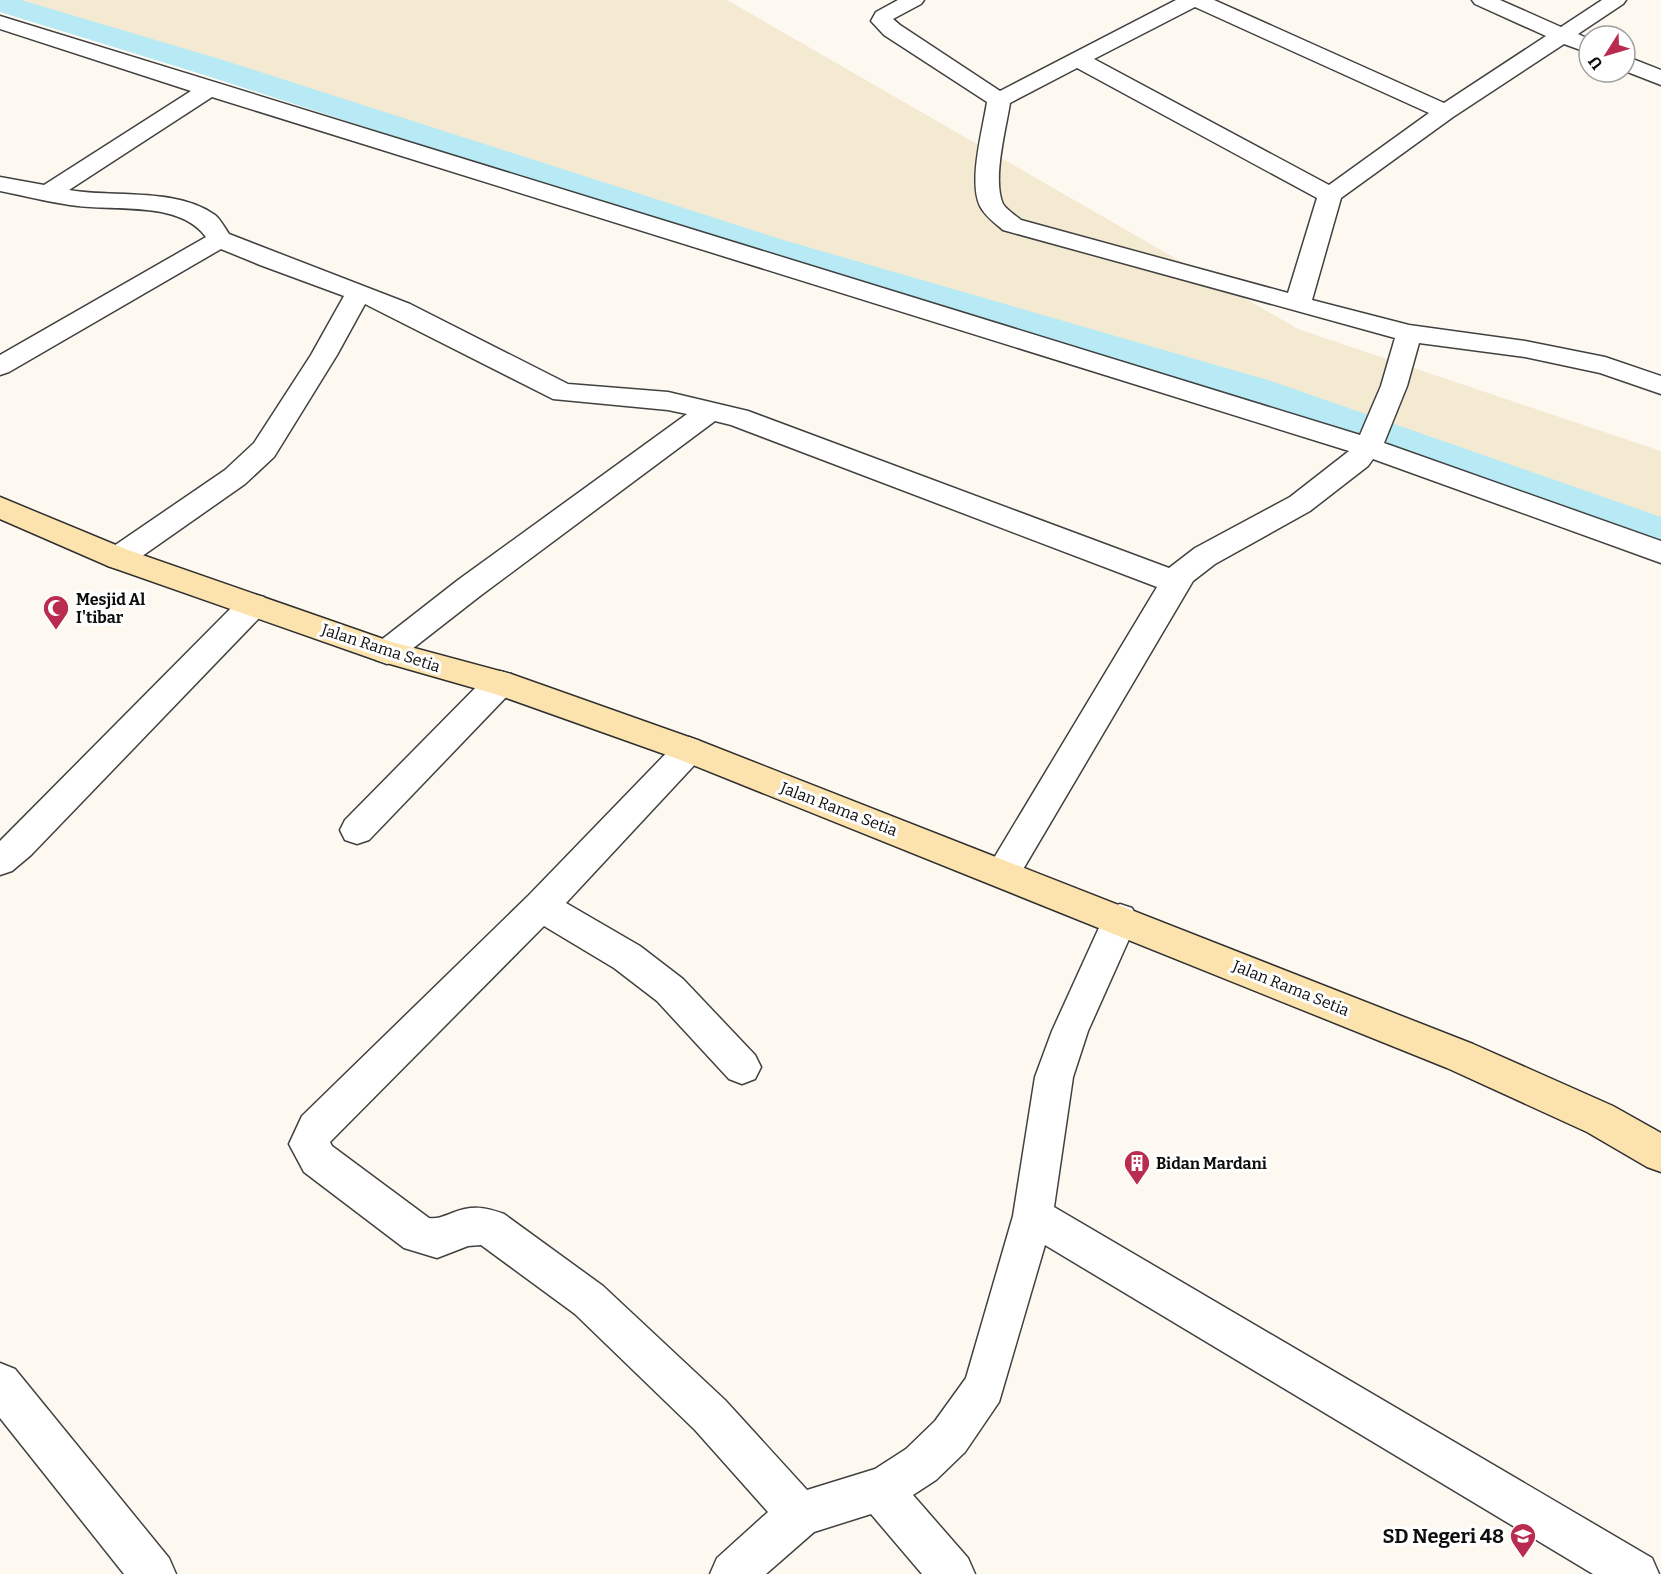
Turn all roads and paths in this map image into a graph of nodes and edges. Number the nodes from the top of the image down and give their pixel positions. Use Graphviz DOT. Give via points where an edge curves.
graph roads {
  1 [pos="914,0"];
  2 [pos="1192,0"];
  3 [pos="1197,0"];
  4 [pos="1482,0"];
  5 [pos="1616,0"];
  6 [pos="0,22"];
  7 [pos="1563,36"];
  8 [pos="1577,42"];
  9 [pos="1079,60"];
  10 [pos="1637,68"];
  11 [pos="1661,78"];
  12 [pos="209,89"];
  13 [pos="999,100"];
  14 [pos="1445,112"];
  15 [pos="0,184"];
  16 [pos="48,193"];
  17 [pos="1330,195"];
  18 [pos="220,239"];
  19 [pos="359,292"];
  20 [pos="1298,304"];
  21 [pos="1409,333"];
  22 [pos="0,366"];
  23 [pos="1661,385"];
  24 [pos="711,410"];
  25 [pos="1370,444"];
  26 [pos="0,507"];
  27 [pos="1661,552"];
  28 [pos="118,558"];
  29 [pos="1175,582"];
  30 [pos="253,605"];
  31 [pos="387,652"];
  32 [pos="500,683"];
  33 [pos="689,750"];
  34 [pos="357,830"];
  35 [pos="0,861"];
  36 [pos="1003,873"];
  37 [pos="541,906"];
  38 [pos="1120,919"];
  39 [pos="742,1067"];
  40 [pos="1661,1154"];
  41 [pos="1034,1216"];
  42 [pos="0,1384"];
  43 [pos="879,1490"];
  44 [pos="800,1515"];
  45 [pos="153,1574"];
  46 [pos="733,1574"];
  47 [pos="952,1574"];
  48 [pos="1636,1574"];
  1 -- 13 [label="street" via="883,16 882,21"];
  2 -- 9 [label="street"];
  3 -- 14 [label="street"];
  4 -- 7 [label="street"];
  5 -- 7 [label="street"];
  6 -- 12 [label="street"];
  7 -- 8 [label="street"];
  7 -- 14 [label="street"];
  9 -- 13 [label="street"];
  9 -- 17 [label="street"];
  10 -- 11 [label="street"];
  12 -- 16 [label="street"];
  12 -- 25 [label="street"];
  13 -- 20 [label="street" via="987,187 991,204 1012,225"];
  14 -- 17 [label="street"];
  15 -- 16 [label="street"];
  16 -- 18 [label="street" via="182,209 207,221"];
  17 -- 20 [label="street"];
  18 -- 19 [label="street"];
  18 -- 22 [label="street"];
  19 -- 24 [label="street" via="563,393 668,401"];
  19 -- 28 [label="street" via="264,450 235,477"];
  20 -- 21 [label="street"];
  21 -- 23 [label="street" via="1525,349 1605,366"];
  21 -- 25 [label="street" via="1394,386"];
  24 -- 29 [label="street" via="779,430"];
  24 -- 31 [label="street"];
  25 -- 27 [label="street"];
  25 -- 29 [label="street" via="1358,459 1300,504 1205,556"];
  26 -- 28 [label="street, Jalan Rama Setia"];
  28 -- 30 [label="street, Jalan Rama Setia"];
  29 -- 36 [label="street"];
  30 -- 31 [label="street, Jalan Rama Setia"];
  30 -- 35 [label="street"];
  31 -- 32 [label="street, Jalan Rama Setia"];
  32 -- 33 [label="street, Jalan Rama Setia"];
  32 -- 34 [label="street"];
  33 -- 36 [label="street, Jalan Rama Setia"];
  33 -- 37 [label="street"];
  36 -- 38 [label="street, Jalan Rama Setia"];
  37 -- 39 [label="street" via="627,957 670,990"];
  37 -- 44 [label="street" via="316,1129 308,1144 318,1159 418,1234 441,1240 473,1225 490,1228 589,1300 710,1415"];
  38 -- 40 [label="street, Jalan Rama Setia" via="1460,1056 1600,1119"];
  38 -- 41 [label="street" via="1054,1077"];
  41 -- 43 [label="street" via="984,1387 970,1412 946,1443"];
  41 -- 48 [label="street"];
  42 -- 45 [label="street"];
  43 -- 44 [label="street"];
  43 -- 47 [label="street"];
  44 -- 46 [label="street"];
}
